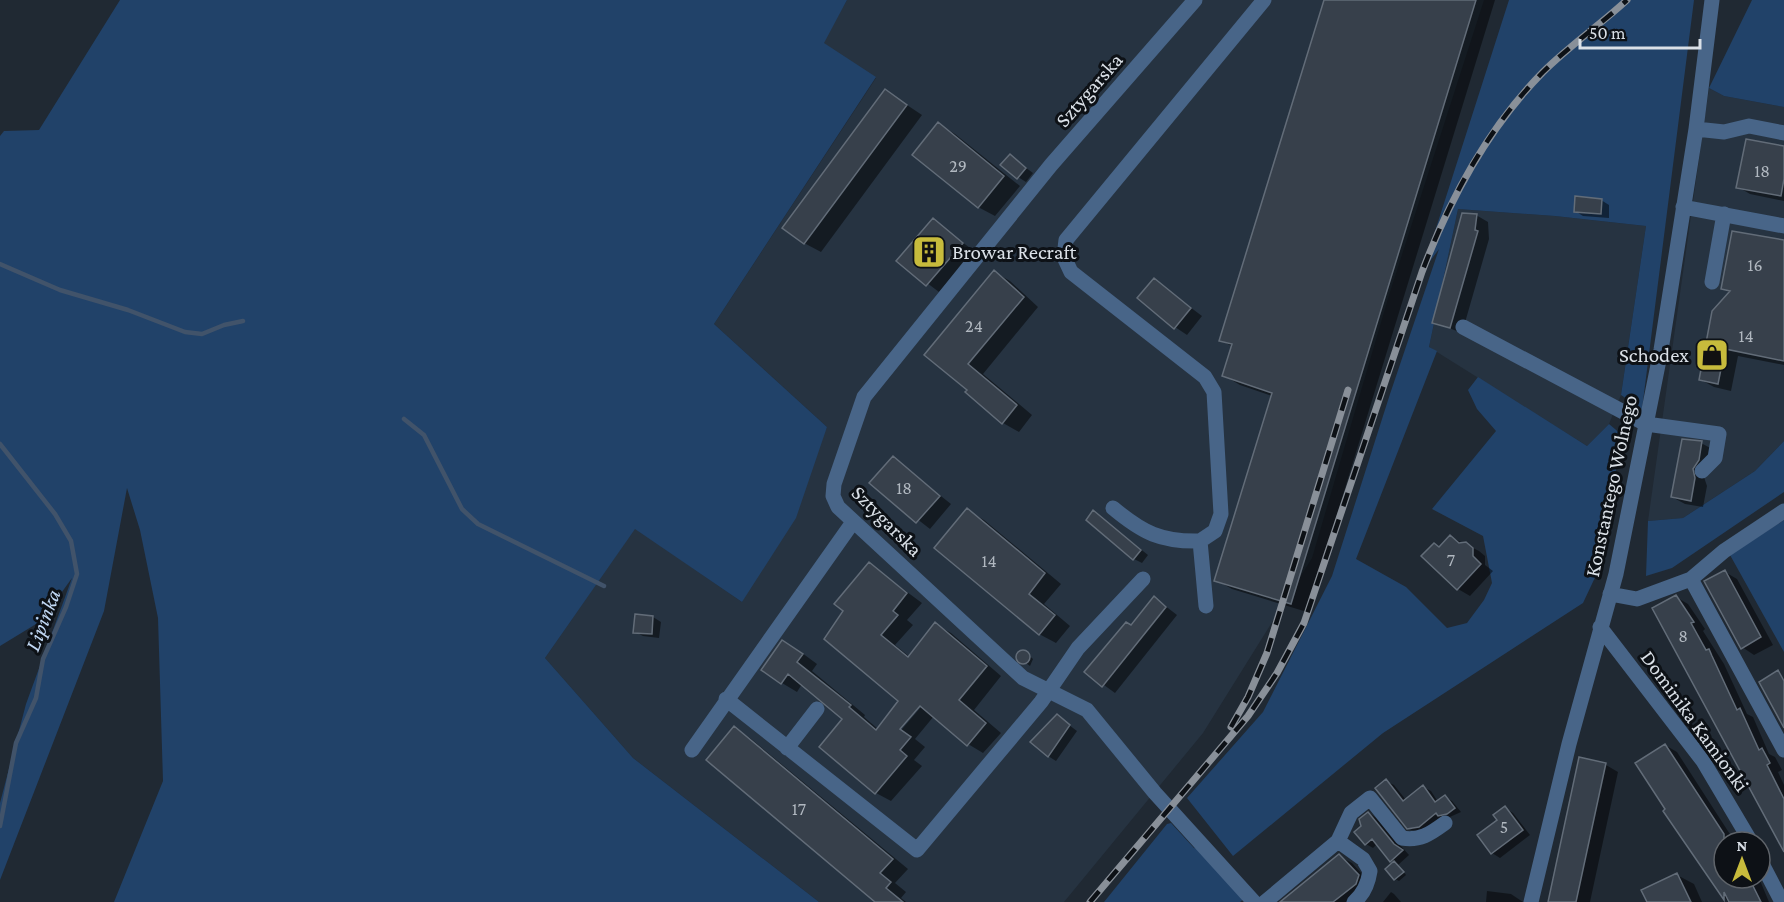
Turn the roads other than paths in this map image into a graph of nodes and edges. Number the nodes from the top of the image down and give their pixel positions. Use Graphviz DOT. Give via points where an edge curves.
graph roads {
  1 [pos="1195,0"];
  2 [pos="1264,0"];
  3 [pos="1712,0"];
  4 [pos="1696,129"];
  5 [pos="1784,133"];
  6 [pos="1683,207"];
  7 [pos="1724,214"];
  8 [pos="1784,226"];
  9 [pos="1712,282"];
  10 [pos="1463,327"];
  11 [pos="1646,424"];
  12 [pos="1702,471"];
  13 [pos="1113,508"];
  14 [pos="1784,511"];
  15 [pos="853,522"];
  16 [pos="1200,541"];
  17 [pos="1143,579"];
  18 [pos="1691,579"];
  19 [pos="1610,594"];
  20 [pos="1206,606"];
  21 [pos="1600,627"];
  22 [pos="1048,690"];
  23 [pos="726,699"];
  24 [pos="817,709"];
  25 [pos="787,747"];
  26 [pos="692,750"];
  27 [pos="1784,750"];
  28 [pos="1445,824"];
  29 [pos="1743,830"];
  30 [pos="1338,841"];
  31 [pos="1772,883"];
  32 [pos="1254,902"];
  33 [pos="1265,902"];
  34 [pos="1354,902"];
  35 [pos="1531,902"];
  36 [pos="1782,902"];
  1 -- 15 [label="street, Sztygarska" via="1051,165 864,397 834,484 833,496 838,507"];
  2 -- 16 [label="street" via="1066,240 1065,248 1064,257 1071,272 1205,377 1214,392 1221,514 1215,531"];
  3 -- 4 [label="street, Konstantego Wolnego"];
  4 -- 5 [label="street" via="1724,132 1749,126"];
  4 -- 6 [label="street, Konstantego Wolnego"];
  6 -- 7 [label="street"];
  6 -- 11 [label="street, Konstantego Wolnego"];
  7 -- 8 [label="street"];
  7 -- 9 [label="street"];
  10 -- 11 [label="street"];
  11 -- 12 [label="street" via="1719,434 1715,458"];
  11 -- 19 [label="street, Konstantego Wolnego"];
  13 -- 16 [label="street" via="1139,530 1179,542"];
  14 -- 18 [label="street" via="1724,551"];
  15 -- 22 [label="street, Sztygarska" via="1023,678"];
  15 -- 23 [label="street"];
  16 -- 20 [label="street"];
  17 -- 22 [label="street" via="1078,648"];
  18 -- 19 [label="street" via="1637,598"];
  18 -- 27 [label="street"];
  19 -- 21 [label="street, Konstantego Wolnego"];
  21 -- 29 [label="street, Dominika Kamionki" via="1703,761"];
  21 -- 35 [label="street, Konstantego Wolnego"];
  22 -- 25 [label="street" via="917,850"];
  22 -- 32 [label="street, Sztygarska" via="1087,710 1155,793"];
  23 -- 25 [label="street"];
  23 -- 26 [label="street"];
  24 -- 25 [label="street"];
  28 -- 30 [label="street" via="1428,836 1402,838 1370,798 1351,813"];
  30 -- 33 [label="street"];
  30 -- 34 [label="street" via="1363,859 1370,871 1364,890"];
  31 -- 36 [label="street"];
}
